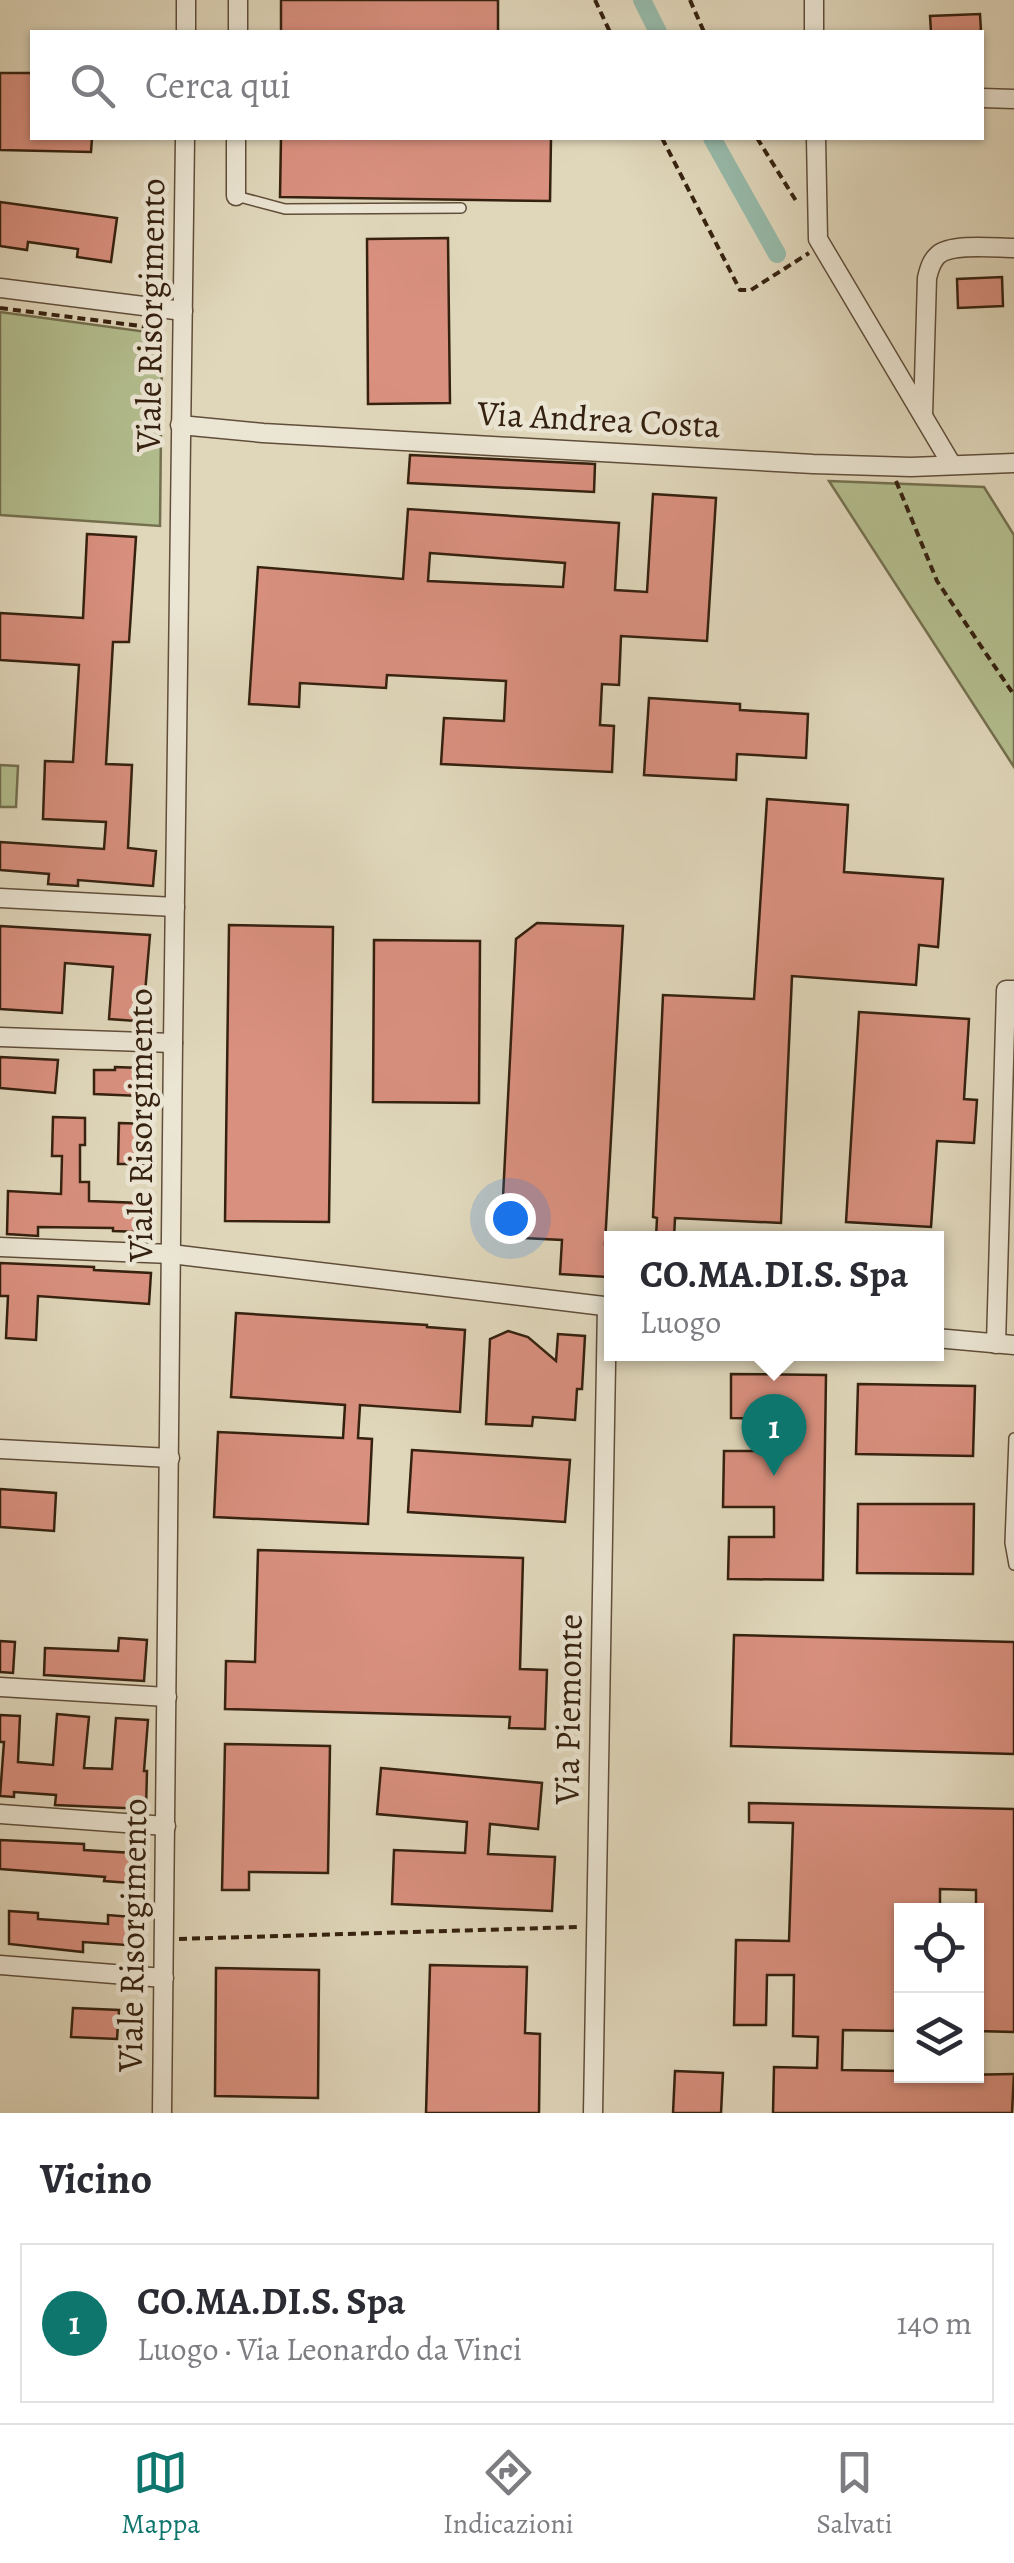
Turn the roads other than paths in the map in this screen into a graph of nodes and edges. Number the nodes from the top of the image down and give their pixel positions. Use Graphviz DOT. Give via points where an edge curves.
graph roads {
  1 [pos="186,0"];
  2 [pos="238,0"];
  3 [pos="814,0"];
  4 [pos="186,30"];
  5 [pos="238,30"];
  6 [pos="814,30"];
  7 [pos="984,98"];
  8 [pos="1014,99"];
  9 [pos="185,140"];
  10 [pos="236,140"];
  11 [pos="816,140"];
  12 [pos="236,196"];
  13 [pos="461,208"];
  14 [pos="1014,248"];
  15 [pos="0,288"];
  16 [pos="183,311"];
  17 [pos="924,416"];
  18 [pos="180,425"];
  19 [pos="1014,463"];
  20 [pos="952,466"];
  21 [pos="0,898"];
  22 [pos="174,907"];
  23 [pos="1010,990"];
  24 [pos="0,1036"];
  25 [pos="173,1043"];
  26 [pos="0,1247"];
  27 [pos="172,1254"];
  28 [pos="604,1306"];
  29 [pos="944,1339"];
  30 [pos="1005,1344"];
  31 [pos="608,1361"];
  32 [pos="1014,1438"];
  33 [pos="0,1449"];
  34 [pos="170,1458"];
  35 [pos="1014,1565"];
  36 [pos="0,1687"];
  37 [pos="167,1696"];
  38 [pos="0,1814"];
  39 [pos="166,1826"];
  40 [pos="0,1965"];
  41 [pos="164,1978"];
  42 [pos="162,2113"];
  43 [pos="593,2113"];
  1 -- 4 [label="street"];
  2 -- 5 [label="street"];
  3 -- 6 [label="street"];
  7 -- 8 [label="street"];
  9 -- 16 [label="street, Viale Risorgimento"];
  10 -- 12 [label="street"];
  11 -- 17 [label="street" via="816,234"];
  12 -- 13 [label="lane" via="285,209"];
  14 -- 17 [label="street" via="947,251 930,266"];
  15 -- 16 [label="street"];
  16 -- 18 [label="street, Viale Risorgimento"];
  17 -- 20 [label="street"];
  18 -- 20 [label="street, Via Andrea Costa" via="793,463"];
  18 -- 22 [label="street, Viale Risorgimento"];
  19 -- 20 [label="street, Via Andrea Costa"];
  21 -- 22 [label="street"];
  22 -- 25 [label="street, Viale Risorgimento"];
  23 -- 30 [label="street"];
  24 -- 25 [label="street"];
  25 -- 27 [label="street, Viale Risorgimento"];
  26 -- 27 [label="street"];
  27 -- 28 [label="street"];
  27 -- 34 [label="street, Viale Risorgimento"];
  29 -- 30 [label="street"];
  31 -- 43 [label="street, Via Piemonte"];
  32 -- 35 [label="lane"];
  33 -- 34 [label="street"];
  34 -- 37 [label="street, Viale Risorgimento"];
  36 -- 37 [label="street"];
  37 -- 39 [label="street, Viale Risorgimento"];
  38 -- 39 [label="street"];
  39 -- 41 [label="street, Viale Risorgimento"];
  40 -- 41 [label="street"];
  41 -- 42 [label="street, Viale Risorgimento"];
}
